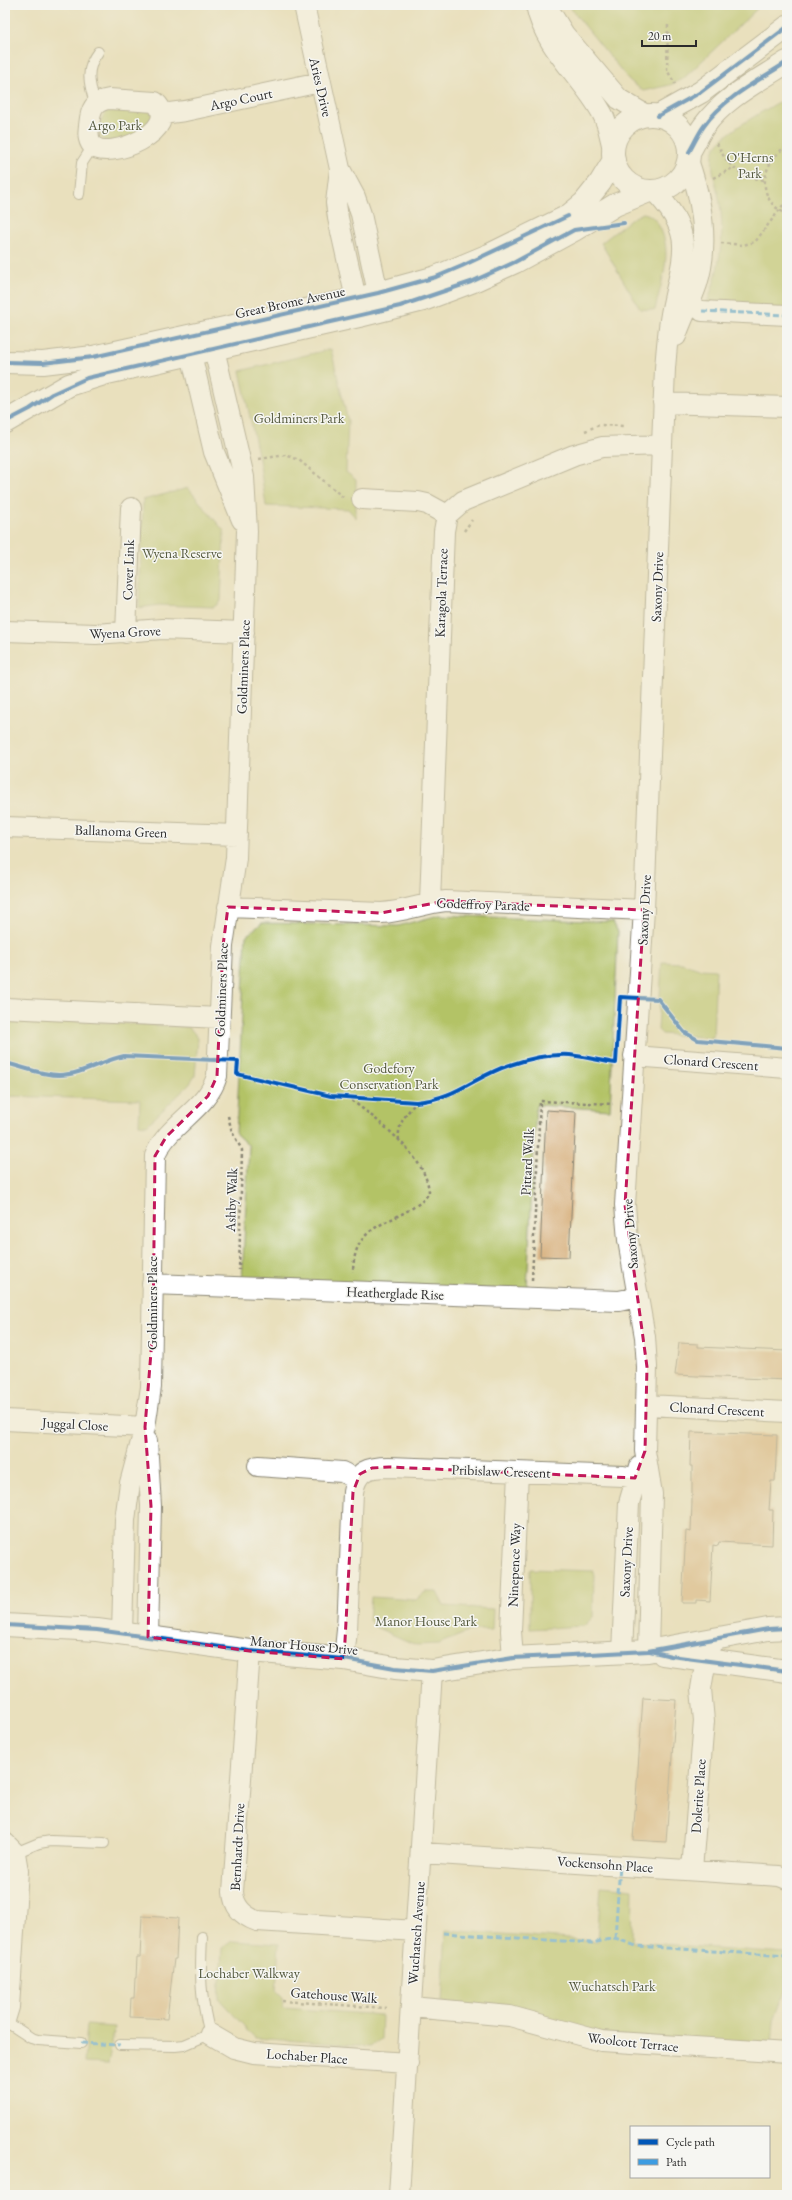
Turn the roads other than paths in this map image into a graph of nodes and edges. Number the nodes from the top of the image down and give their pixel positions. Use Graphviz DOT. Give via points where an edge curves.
graph roads {
  1 [pos="304,5"];
  2 [pos="536,5"];
  3 [pos="546,5"];
  4 [pos="787,27"];
  5 [pos="98,52"];
  6 [pos="787,62"];
  7 [pos="320,82"];
  8 [pos="96,103"];
  9 [pos="162,114"];
  10 [pos="652,116"];
  11 [pos="93,146"];
  12 [pos="614,154"];
  13 [pos="688,156"];
  14 [pos="340,169"];
  15 [pos="652,191"];
  16 [pos="79,194"];
  17 [pos="379,302"];
  18 [pos="357,308"];
  19 [pos="702,311"];
  20 [pos="787,315"];
  21 [pos="212,339"];
  22 [pos="189,345"];
  23 [pos="5,362"];
  24 [pos="665,368"];
  25 [pos="663,402"];
  26 [pos="787,407"];
  27 [pos="5,422"];
  28 [pos="662,445"];
  29 [pos="362,499"];
  30 [pos="131,508"];
  31 [pos="447,515"];
  32 [pos="247,531"];
  33 [pos="5,631"];
  34 [pos="244,632"];
  35 [pos="126,633"];
  36 [pos="5,827"];
  37 [pos="237,835"];
  38 [pos="430,902"];
  39 [pos="228,907"];
  40 [pos="644,910"];
  41 [pos="5,1008"];
  42 [pos="220,1018"];
  43 [pos="634,1056"];
  44 [pos="787,1068"];
  45 [pos="152,1284"];
  46 [pos="638,1297"];
  47 [pos="647,1405"];
  48 [pos="787,1412"];
  49 [pos="5,1420"];
  50 [pos="145,1427"];
  51 [pos="258,1466"];
  52 [pos="518,1472"];
  53 [pos="356,1479"];
  54 [pos="642,1480"];
  55 [pos="5,1625"];
  56 [pos="787,1628"];
  57 [pos="122,1633"];
  58 [pos="148,1637"];
  59 [pos="250,1651"];
  60 [pos="648,1651"];
  61 [pos="622,1652"];
  62 [pos="713,1654"];
  63 [pos="513,1658"];
  64 [pos="344,1659"];
  65 [pos="432,1671"];
  66 [pos="787,1671"];
  67 [pos="104,1843"];
  68 [pos="10,1848"];
  69 [pos="422,1853"];
  70 [pos="692,1870"];
  71 [pos="787,1879"];
  72 [pos="416,1931"];
  73 [pos="202,1937"];
  74 [pos="411,2007"];
  75 [pos="5,2021"];
  76 [pos="210,2034"];
  77 [pos="82,2043"];
  78 [pos="120,2045"];
  79 [pos="787,2053"];
  80 [pos="408,2063"];
  81 [pos="399,2195"];
  1 -- 7 [label="street, Aries Drive"];
  2 -- 12 [label="street" via="550,40 603,114"];
  3 -- 10 [label="street" via="564,34 619,99"];
  4 -- 10 [label="street" via="685,102"];
  5 -- 8 [label="lane" via="91,62 90,78"];
  6 -- 13 [label="street" via="739,92 719,109 703,126"];
  7 -- 9 [label="street, Argo Court"];
  7 -- 14 [label="street, Aries Drive"];
  8 -- 9 [label="street" via="109,99 148,100 160,107"];
  8 -- 11 [label="street" via="92,108 88,132"];
  9 -- 11 [label="street" via="160,123 138,143 109,149"];
  10 -- 12 [label="street" via="634,119 624,126 617,137"];
  10 -- 13 [label="street" via="670,120 680,128 686,140"];
  11 -- 16 [label="lane" via="82,163"];
  12 -- 15 [label="street" via="618,172 626,182 637,188"];
  12 -- 17 [label="street, Great Brome Avenue" via="600,183 584,203 568,216"];
  13 -- 15 [label="street" via="684,172 676,181 666,188"];
  13 -- 24 [label="street, Saxony Drive" via="698,190 703,222 701,262 697,283"];
  14 -- 17 [label="street, Aries Drive" via="361,214"];
  14 -- 18 [label="street, Aries Drive" via="336,203"];
  15 -- 17 [label="street, Great Brome Avenue" via="615,205 535,251 477,279 422,300"];
  15 -- 24 [label="street, Saxony Drive" via="675,217 684,244 683,262 668,332"];
  17 -- 18 [label="street, Great Brome Avenue"];
  18 -- 21 [label="street, Great Brome Avenue"];
  19 -- 20 [label="street"];
  21 -- 22 [label="street, Great Brome Avenue"];
  21 -- 32 [label="street, Goldminers Place" via="244,477"];
  22 -- 23 [label="street, Great Brome Avenue" via="81,359"];
  22 -- 27 [label="street, Great Brome Avenue" via="87,378 52,394"];
  22 -- 32 [label="street, Goldminers Place" via="216,458"];
  24 -- 25 [label="street, Saxony Drive"];
  25 -- 26 [label="street"];
  25 -- 28 [label="street, Saxony Drive"];
  28 -- 31 [label="street" via="608,446 574,455 463,501"];
  28 -- 40 [label="street, Saxony Drive"];
  29 -- 31 [label="street" via="418,502"];
  30 -- 35 [label="street, Cover Link"];
  31 -- 38 [label="street, Karagola Terrace" via="444,531"];
  32 -- 34 [label="street, Goldminers Place"];
  33 -- 35 [label="street, Wyena Grove"];
  34 -- 35 [label="street, Wyena Grove" via="162,629"];
  34 -- 37 [label="street, Goldminers Place"];
  36 -- 37 [label="street, Ballanoma Green"];
  37 -- 39 [label="street, Goldminers Place" via="235,869"];
  38 -- 39 [label="street, Godeffroy Parade" via="396,912 381,913"];
  38 -- 40 [label="street, Godeffroy Parade"];
  39 -- 42 [label="street, Goldminers Place" via="222,946"];
  40 -- 43 [label="street, Saxony Drive"];
  41 -- 42 [label="street"];
  42 -- 45 [label="street, Goldminers Place" via="217,1076 214,1086 208,1096 166,1137 155,1156"];
  43 -- 44 [label="street, Clonard Crescent"];
  43 -- 46 [label="street, Saxony Drive" via="625,1205"];
  45 -- 46 [label="street, Heatherglade Rise" via="619,1301"];
  45 -- 50 [label="street, Goldminers Place" via="151,1387"];
  46 -- 47 [label="street, Saxony Drive" via="645,1337"];
  47 -- 48 [label="street, Clonard Crescent"];
  47 -- 54 [label="street, Saxony Drive"];
  49 -- 50 [label="street, Juggal Close"];
  50 -- 57 [label="street, Goldminers Place" via="130,1483 125,1520"];
  50 -- 58 [label="street, Goldminers Place" via="150,1484"];
  51 -- 53 [label="street" via="342,1472"];
  52 -- 53 [label="street, Pribislaw Crescent" via="380,1467 366,1470"];
  52 -- 54 [label="street, Pribislaw Crescent"];
  52 -- 63 [label="street, Ninepence Way"];
  53 -- 64 [label="street" via="353,1492"];
  54 -- 60 [label="street, Saxony Drive" via="652,1494"];
  54 -- 61 [label="street, Saxony Drive" via="630,1503"];
  55 -- 57 [label="street, Manor House Drive"];
  56 -- 62 [label="street, Manor House Drive" via="768,1630"];
  57 -- 58 [label="street, Manor House Drive"];
  58 -- 59 [label="street, Manor House Drive"];
  59 -- 64 [label="street, Manor House Drive"];
  59 -- 72 [label="street, Bernhardt Drive" via="233,1892 237,1907 249,1918 257,1920"];
  60 -- 61 [label="street, Manor House Drive"];
  60 -- 62 [label="street, Manor House Drive" via="674,1645"];
  61 -- 63 [label="street, Manor House Drive"];
  62 -- 66 [label="street, Manor House Drive"];
  62 -- 70 [label="street, Dolerite Place" via="704,1721"];
  63 -- 65 [label="street, Manor House Drive"];
  64 -- 65 [label="street, Manor House Drive" via="394,1668"];
  65 -- 69 [label="street, Wuchatsch Avenue"];
  67 -- 68 [label="lane" via="51,1841"];
  68 -- 75 [label="street" via="18,1871 9,2008"];
  69 -- 70 [label="street, Vockensohn Place"];
  69 -- 72 [label="street, Wuchatsch Avenue"];
  70 -- 71 [label="street, Vockensohn Place" via="779,1876"];
  72 -- 74 [label="street, Wuchatsch Avenue"];
  73 -- 76 [label="lane" via="200,1981 203,2008"];
  74 -- 79 [label="street, Woolcott Terrace" via="510,2016 601,2041"];
  74 -- 80 [label="street, Wuchatsch Avenue"];
  75 -- 77 [label="lane" via="38,2040"];
  76 -- 78 [label="lane" via="184,2045"];
  76 -- 80 [label="street, Lochaber Place" via="234,2048 254,2053"];
  80 -- 81 [label="street, Wuchatsch Avenue"];
}
